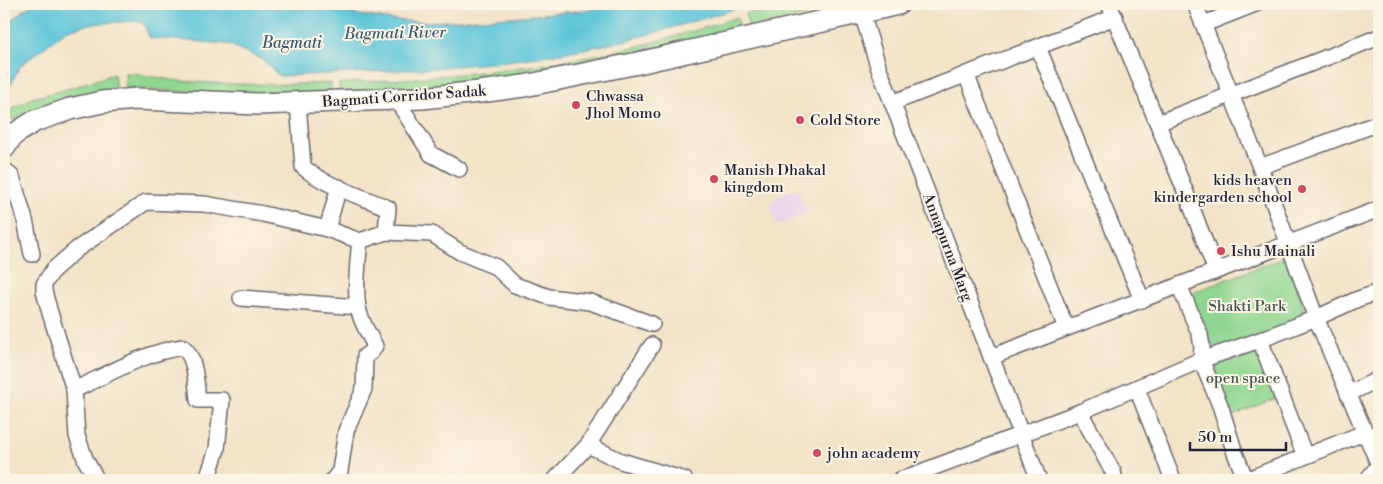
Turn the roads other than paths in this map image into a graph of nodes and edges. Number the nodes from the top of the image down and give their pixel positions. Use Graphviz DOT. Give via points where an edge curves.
graph roads {
  1 [pos="898,4"];
  2 [pos="1195,4"];
  3 [pos="1254,4"];
  4 [pos="1112,10"];
  5 [pos="862,13"];
  6 [pos="1204,24"];
  7 [pos="1379,37"];
  8 [pos="1038,47"];
  9 [pos="966,74"];
  10 [pos="1232,94"];
  11 [pos="396,99"];
  12 [pos="298,103"];
  13 [pos="892,103"];
  14 [pos="1158,123"];
  15 [pos="1379,123"];
  16 [pos="4,148"];
  17 [pos="1260,167"];
  18 [pos="4,169"];
  19 [pos="459,169"];
  20 [pos="340,187"];
  21 [pos="1379,209"];
  22 [pos="327,229"];
  23 [pos="386,232"];
  24 [pos="360,241"];
  25 [pos="1288,244"];
  26 [pos="32,254"];
  27 [pos="1216,271"];
  28 [pos="1179,285"];
  29 [pos="1379,292"];
  30 [pos="241,298"];
  31 [pos="1142,300"];
  32 [pos="358,307"];
  33 [pos="1316,318"];
  34 [pos="652,324"];
  35 [pos="1066,328"];
  36 [pos="1260,340"];
  37 [pos="652,345"];
  38 [pos="991,357"];
  39 [pos="1200,360"];
  40 [pos="1379,379"];
  41 [pos="1137,389"];
  42 [pos="74,390"];
  43 [pos="1348,394"];
  44 [pos="1080,412"];
  45 [pos="1366,432"];
  46 [pos="1021,434"];
  47 [pos="588,445"];
  48 [pos="1305,456"];
  49 [pos="1379,465"];
  50 [pos="97,480"];
  51 [pos="207,480"];
  52 [pos="333,480"];
  53 [pos="555,480"];
  54 [pos="685,480"];
  55 [pos="900,480"];
  56 [pos="1039,480"];
  57 [pos="1115,480"];
  58 [pos="1173,480"];
  59 [pos="1246,480"];
  60 [pos="1366,480"];
  1 -- 5 [label="main road, Bagmati Corridor Sadak"];
  2 -- 6 [label="street"];
  3 -- 6 [label="street"];
  4 -- 8 [label="street"];
  4 -- 14 [label="street"];
  5 -- 11 [label="main road, Bagmati Corridor Sadak" via="524,86"];
  5 -- 13 [label="street, Annapurna Marg"];
  6 -- 10 [label="street"];
  7 -- 10 [label="street"];
  8 -- 9 [label="street"];
  8 -- 31 [label="street"];
  9 -- 13 [label="street"];
  9 -- 35 [label="street"];
  10 -- 14 [label="street"];
  10 -- 17 [label="street"];
  11 -- 12 [label="main road, Bagmati Corridor Sadak"];
  11 -- 19 [label="street" via="431,154"];
  12 -- 16 [label="main road, Bagmati Corridor Sadak" via="224,104 137,99 102,102 35,121 13,135"];
  12 -- 20 [label="street" via="303,167"];
  13 -- 38 [label="street, Annapurna Marg"];
  14 -- 27 [label="street"];
  15 -- 17 [label="street"];
  17 -- 25 [label="street"];
  18 -- 26 [label="street" via="12,177"];
  20 -- 22 [label="street"];
  20 -- 23 [label="street" via="388,208"];
  21 -- 25 [label="street"];
  22 -- 24 [label="street"];
  22 -- 42 [label="street" via="204,204 146,202 77,249 53,270 44,284"];
  23 -- 24 [label="street"];
  23 -- 34 [label="street" via="432,234 460,252 496,267 516,285 549,297 590,302"];
  24 -- 32 [label="street"];
  25 -- 27 [label="street"];
  25 -- 33 [label="street"];
  27 -- 28 [label="street"];
  28 -- 31 [label="street"];
  28 -- 39 [label="street" via="1200,335"];
  29 -- 33 [label="street"];
  30 -- 32 [label="street"];
  31 -- 35 [label="street"];
  32 -- 52 [label="street" via="375,346 365,356 364,389 346,431 340,471"];
  33 -- 36 [label="street"];
  33 -- 43 [label="street"];
  35 -- 38 [label="street"];
  36 -- 39 [label="street"];
  36 -- 48 [label="street"];
  37 -- 47 [label="street"];
  38 -- 46 [label="street, Annapurna Marg"];
  39 -- 41 [label="street"];
  39 -- 59 [label="street" via="1220,405"];
  40 -- 43 [label="street"];
  41 -- 44 [label="street"];
  41 -- 58 [label="street"];
  42 -- 50 [label="street" via="77,436"];
  42 -- 51 [label="street" via="137,361 183,347 192,362 198,400 222,400 217,449"];
  43 -- 45 [label="street"];
  44 -- 46 [label="street"];
  44 -- 57 [label="street"];
  45 -- 48 [label="street"];
  45 -- 49 [label="street"];
  46 -- 55 [label="street"];
  46 -- 56 [label="street, Annapurna Marg"];
  47 -- 53 [label="street"];
  47 -- 54 [label="street" via="621,460"];
  48 -- 59 [label="street"];
  49 -- 60 [label="street"];
}
